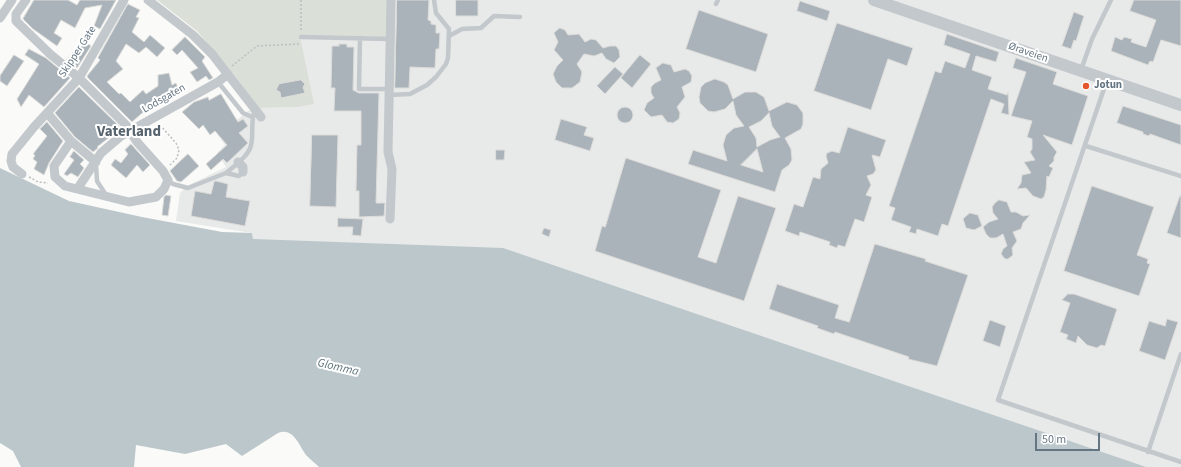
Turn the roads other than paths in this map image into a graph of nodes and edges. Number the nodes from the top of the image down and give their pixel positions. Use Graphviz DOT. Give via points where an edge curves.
graph roads {
  1 [pos="12,0"];
  2 [pos="26,0"];
  3 [pos="124,0"];
  4 [pos="148,0"];
  5 [pos="391,0"];
  6 [pos="434,0"];
  7 [pos="874,0"];
  8 [pos="1111,0"];
  9 [pos="520,17"];
  10 [pos="0,18"];
  11 [pos="449,36"];
  12 [pos="303,37"];
  13 [pos="360,38"];
  14 [pos="390,39"];
  15 [pos="1081,71"];
  16 [pos="227,73"];
  17 [pos="79,78"];
  18 [pos="1108,80"];
  19 [pos="218,82"];
  20 [pos="389,92"];
  21 [pos="1181,105"];
  22 [pos="48,114"];
  23 [pos="256,115"];
  24 [pos="132,132"];
  25 [pos="71,140"];
  26 [pos="1086,146"];
  27 [pos="96,162"];
  28 [pos="238,162"];
  29 [pos="243,172"];
  30 [pos="226,173"];
  31 [pos="22,174"];
  32 [pos="1181,176"];
  33 [pos="168,180"];
  34 [pos="78,188"];
  35 [pos="106,195"];
  36 [pos="390,219"];
  37 [pos="1181,354"];
  38 [pos="1148,452"];
  39 [pos="1181,462"];
  1 -- 10 [label="street"];
  2 -- 17 [label="street" via="16,14 16,21"];
  3 -- 17 [label="street, Skipper Gate"];
  4 -- 16 [label="street" via="193,35"];
  5 -- 14 [label="street"];
  6 -- 11 [label="lane" via="434,10 449,28"];
  7 -- 15 [label="street, Øraveien"];
  8 -- 15 [label="lane" via="1092,39"];
  9 -- 11 [label="lane" via="494,16 481,28 462,28"];
  11 -- 20 [label="lane" via="446,64 436,77 410,94"];
  12 -- 13 [label="lane"];
  13 -- 14 [label="lane"];
  13 -- 20 [label="lane" via="359,89"];
  14 -- 20 [label="street"];
  15 -- 18 [label="street, Øraveien"];
  16 -- 19 [label="street, Lodsgaten"];
  16 -- 23 [label="street"];
  17 -- 22 [label="street, Skipper Gate"];
  17 -- 24 [label="street"];
  18 -- 21 [label="street, Øraveien"];
  18 -- 26 [label="lane"];
  19 -- 23 [label="lane" via="243,113"];
  19 -- 24 [label="street, Lodsgaten"];
  20 -- 36 [label="street" via="388,152 392,169"];
  22 -- 25 [label="street"];
  22 -- 31 [label="street, Skipper Gate" via="12,154 12,164"];
  23 -- 28 [label="lane" via="251,145"];
  24 -- 27 [label="street, Lodsgaten" via="122,136 101,153"];
  24 -- 33 [label="street"];
  25 -- 27 [label="street"];
  25 -- 34 [label="street" via="54,166 53,172 58,181 65,186"];
  26 -- 32 [label="lane"];
  26 -- 38 [label="lane" via="998,400"];
  27 -- 34 [label="street, Lodsgaten"];
  27 -- 35 [label="lane" via="97,181"];
  28 -- 29 [label="street" via="243,167"];
  28 -- 30 [label="lane"];
  29 -- 30 [label="lane" via="239,176"];
  30 -- 33 [label="lane" via="188,188"];
  33 -- 35 [label="street" via="156,197 129,202"];
  34 -- 35 [label="street"];
  37 -- 38 [label="lane"];
  38 -- 39 [label="lane"];
}
